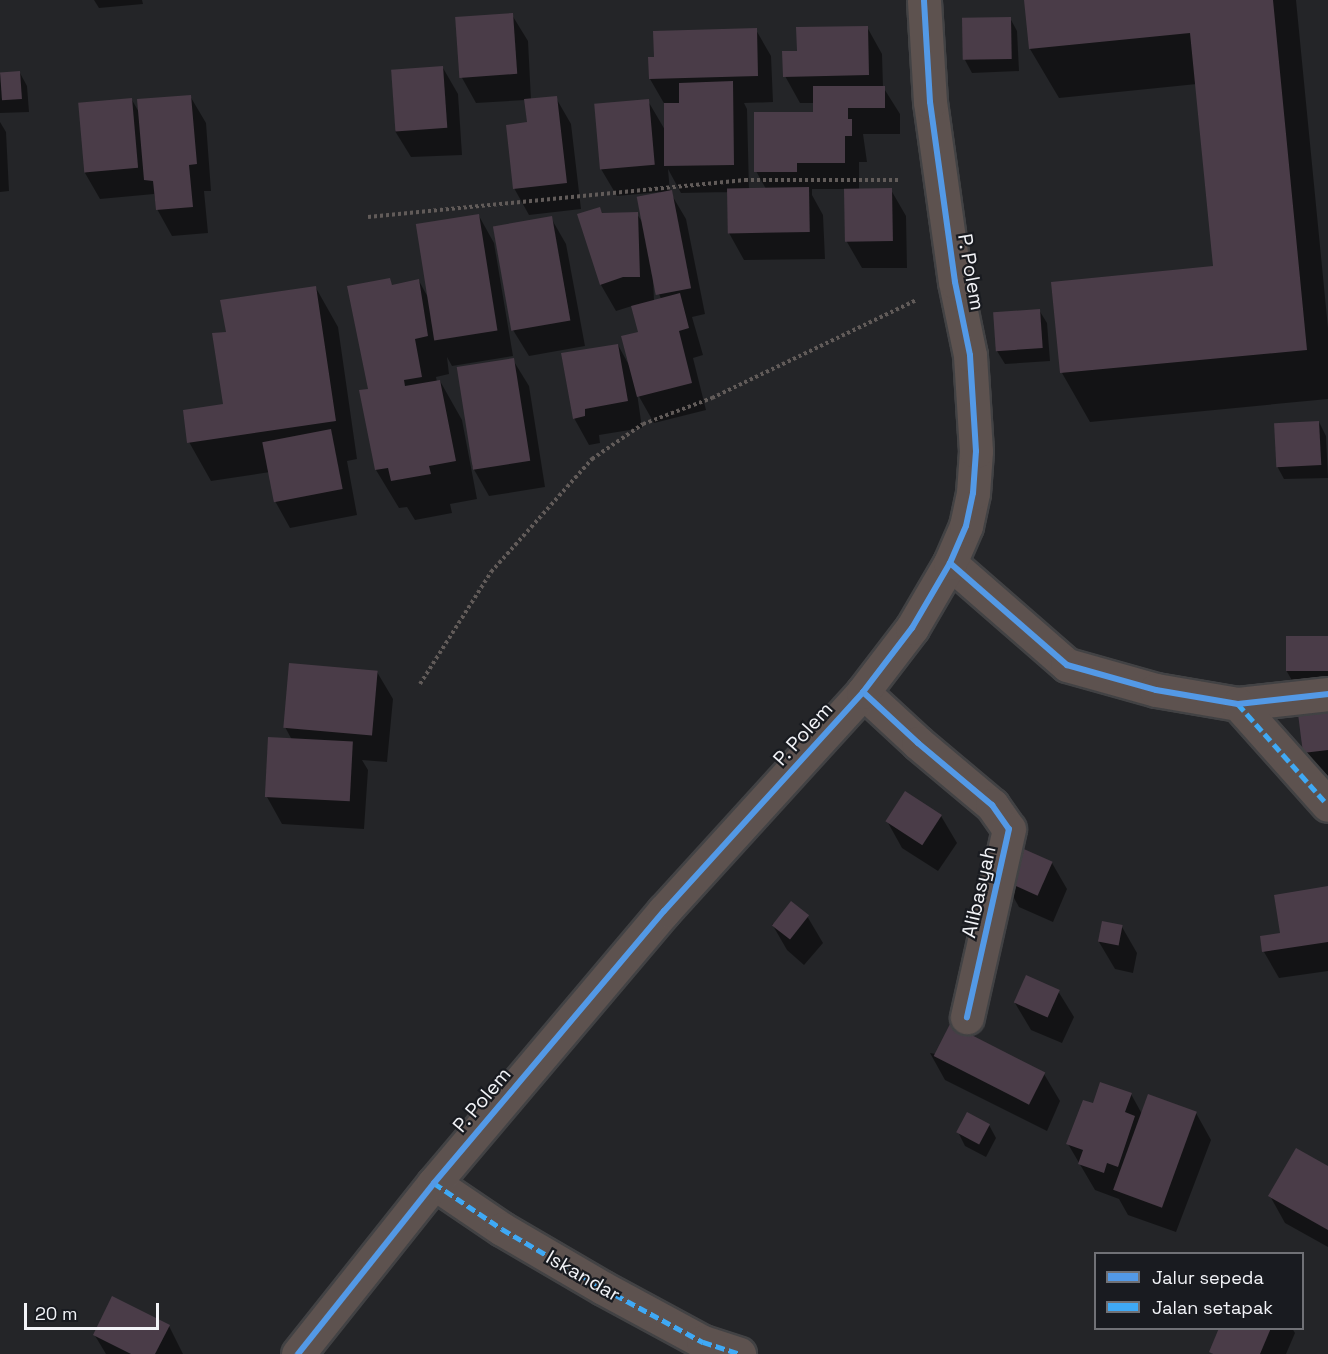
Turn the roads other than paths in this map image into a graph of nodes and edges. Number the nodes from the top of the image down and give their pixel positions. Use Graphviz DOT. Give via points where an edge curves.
graph roads {
  1 [pos="924,0"];
  2 [pos="950,563"];
  3 [pos="863,692"];
  4 [pos="1328,694"];
  5 [pos="1238,705"];
  6 [pos="1328,805"];
  7 [pos="967,1017"];
  8 [pos="434,1183"];
  9 [pos="298,1354"];
  10 [pos="739,1354"];
  1 -- 2 [label="street, P. Polem" via="930,102 955,282 970,355 976,451 966,526"];
  2 -- 3 [label="street, P. Polem" via="912,628"];
  2 -- 5 [label="street" via="1067,665 1156,690"];
  3 -- 7 [label="street, Alibasyah" via="992,806 1009,830"];
  3 -- 8 [label="street, P. Polem" via="664,911"];
  4 -- 5 [label="street"];
  5 -- 6 [label="street"];
  8 -- 9 [label="street, P. Polem"];
  8 -- 10 [label="street, Iskandar" via="502,1229 603,1288 703,1342"];
}
